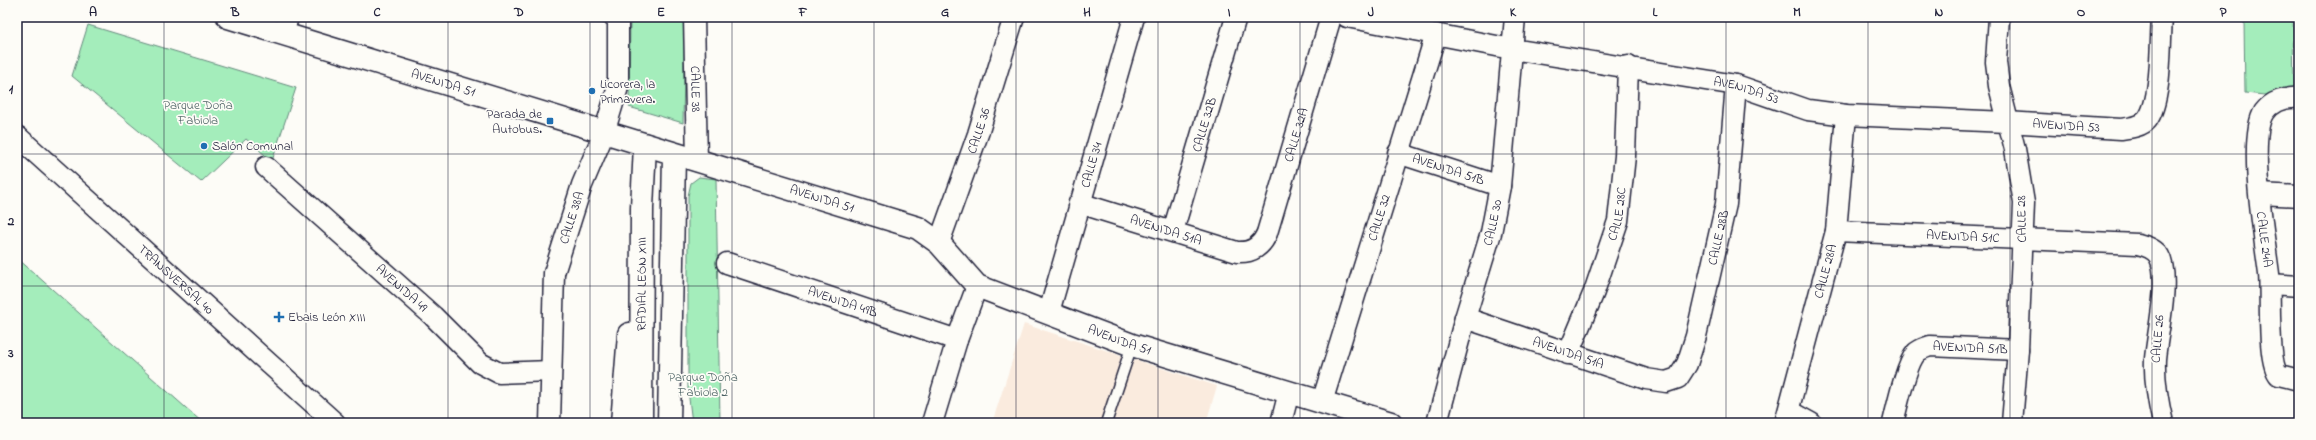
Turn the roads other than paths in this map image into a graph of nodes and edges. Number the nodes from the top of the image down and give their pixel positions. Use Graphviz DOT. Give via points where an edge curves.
graph roads {
  1 [pos="228,17"];
  2 [pos="694,17"];
  3 [pos="1014,17"];
  4 [pos="1134,17"];
  5 [pos="1236,17"];
  6 [pos="1331,17"];
  7 [pos="1347,17"];
  8 [pos="1515,17"];
  9 [pos="1999,17"];
  10 [pos="2162,17"];
  11 [pos="614,19"];
  12 [pos="286,25"];
  13 [pos="1436,34"];
  14 [pos="1512,49"];
  15 [pos="1628,66"];
  16 [pos="1736,85"];
  17 [pos="2299,98"];
  18 [pos="1846,116"];
  19 [pos="2007,122"];
  20 [pos="604,133"];
  21 [pos="17,136"];
  22 [pos="645,145"];
  23 [pos="1398,153"];
  24 [pos="674,155"];
  25 [pos="698,161"];
  26 [pos="266,167"];
  27 [pos="1500,186"];
  28 [pos="2260,194"];
  29 [pos="2299,196"];
  30 [pos="1078,203"];
  31 [pos="642,208"];
  32 [pos="1173,231"];
  33 [pos="1836,231"];
  34 [pos="2023,239"];
  35 [pos="939,243"];
  36 [pos="1254,249"];
  37 [pos="2158,255"];
  38 [pos="728,263"];
  39 [pos="2270,284"];
  40 [pos="977,286"];
  41 [pos="2299,286"];
  42 [pos="1048,312"];
  43 [pos="1465,318"];
  44 [pos="957,340"];
  45 [pos="1132,345"];
  46 [pos="2018,350"];
  47 [pos="1568,354"];
  48 [pos="551,371"];
  49 [pos="2299,380"];
  50 [pos="1673,381"];
  51 [pos="668,387"];
  52 [pos="1289,392"];
  53 [pos="1322,402"];
  54 [pos="1787,417"];
  55 [pos="336,423"];
  56 [pos="550,423"];
  57 [pos="622,423"];
  58 [pos="641,423"];
  59 [pos="669,423"];
  60 [pos="674,423"];
  61 [pos="932,423"];
  62 [pos="1106,423"];
  63 [pos="1281,423"];
  64 [pos="1391,423"];
  65 [pos="1437,423"];
  66 [pos="1811,423"];
  67 [pos="1893,423"];
  68 [pos="2012,423"];
  69 [pos="2163,423"];
  1 -- 12 [label="main road, AVENIDA 51"];
  2 -- 25 [label="street, CALLE 38"];
  3 -- 35 [label="street, CALLE 36" via="978,134"];
  4 -- 30 [label="street, CALLE 34"];
  5 -- 32 [label="street, CALLE 32B"];
  6 -- 36 [label="street, CALLE 32A" via="1267,233 1264,240"];
  7 -- 13 [label="street, AVENIDA 53"];
  8 -- 14 [label="street, CALLE 30"];
  9 -- 19 [label="street, CALLE 28" via="1996,62"];
  10 -- 19 [label="street, AVENIDA 53" via="2156,97 2146,121 2134,127 2121,129"];
  11 -- 20 [label="street, CALLE 38A" via="618,87"];
  12 -- 20 [label="main road, AVENIDA 51"];
  13 -- 14 [label="street, AVENIDA 53"];
  13 -- 23 [label="street, CALLE 32"];
  14 -- 15 [label="street, AVENIDA 53"];
  14 -- 27 [label="street, CALLE 30"];
  15 -- 16 [label="street, AVENIDA 53"];
  15 -- 47 [label="street, CALLE 28C" via="1625,156 1618,221 1594,292"];
  16 -- 18 [label="street, AVENIDA 53" via="1808,110"];
  16 -- 50 [label="street, CALLE 28B" via="1726,204 1696,336 1682,373"];
  17 -- 28 [label="street, CALLE 24A" via="2282,99 2271,104 2259,124 2257,142"];
  18 -- 19 [label="street, AVENIDA 53"];
  18 -- 33 [label="street, CALLE 28A"];
  19 -- 34 [label="street, CALLE 28" via="2015,149 2024,203"];
  20 -- 22 [label="main road, AVENIDA 51"];
  20 -- 48 [label="street, CALLE 38A" via="582,185 554,273"];
  21 -- 55 [label="street, TRANSVERSAL 40"];
  22 -- 24 [label="main road, AVENIDA 51"];
  22 -- 31 [label="main road, RADIAL LEÓN XIII"];
  23 -- 27 [label="street, AVENIDA 51B"];
  23 -- 53 [label="street, CALLE 32"];
  24 -- 25 [label="main road, AVENIDA 51"];
  24 -- 51 [label="main road"];
  25 -- 35 [label="main road, AVENIDA 51" via="918,228"];
  26 -- 48 [label="street, AVENIDA 49" via="432,316 480,363 499,372"];
  27 -- 43 [label="street, CALLE 30" via="1491,233"];
  28 -- 29 [label="street"];
  28 -- 39 [label="street, CALLE 24A"];
  30 -- 32 [label="street, AVENIDA 51A"];
  30 -- 42 [label="street, CALLE 34"];
  31 -- 57 [label="main road"];
  31 -- 58 [label="main road, RADIAL LEÓN XIII"];
  32 -- 36 [label="street, AVENIDA 51A" via="1237,252"];
  33 -- 34 [label="street, AVENIDA 51C"];
  33 -- 54 [label="street, CALLE 28A"];
  34 -- 37 [label="street, AVENIDA 51C" via="2138,244 2150,248"];
  34 -- 46 [label="street, CALLE 28"];
  35 -- 40 [label="main road, AVENIDA 51"];
  37 -- 69 [label="street, CALLE 26" via="2164,278 2155,380"];
  38 -- 44 [label="street, AVENIDA 49B"];
  39 -- 41 [label="street"];
  39 -- 49 [label="street, CALLE 24A" via="2272,361 2279,375"];
  40 -- 42 [label="main road, AVENIDA 51"];
  40 -- 44 [label="street"];
  42 -- 45 [label="main road, AVENIDA 51"];
  43 -- 47 [label="street, AVENIDA 51A"];
  43 -- 65 [label="street, CALLE 30"];
  44 -- 61 [label="street"];
  45 -- 52 [label="main road, AVENIDA 51"];
  45 -- 62 [label="lane"];
  46 -- 67 [label="street, AVENIDA 51B" via="1930,346 1922,349 1910,363"];
  46 -- 68 [label="street, CALLE 28"];
  47 -- 50 [label="street, AVENIDA 51A" via="1646,379"];
  48 -- 56 [label="street, CALLE 38A"];
  51 -- 59 [label="main road"];
  51 -- 60 [label="main road"];
  52 -- 53 [label="main road, AVENIDA 51"];
  52 -- 63 [label="street"];
  53 -- 64 [label="main road, AVENIDA 51"];
  54 -- 66 [label="street"];
}
